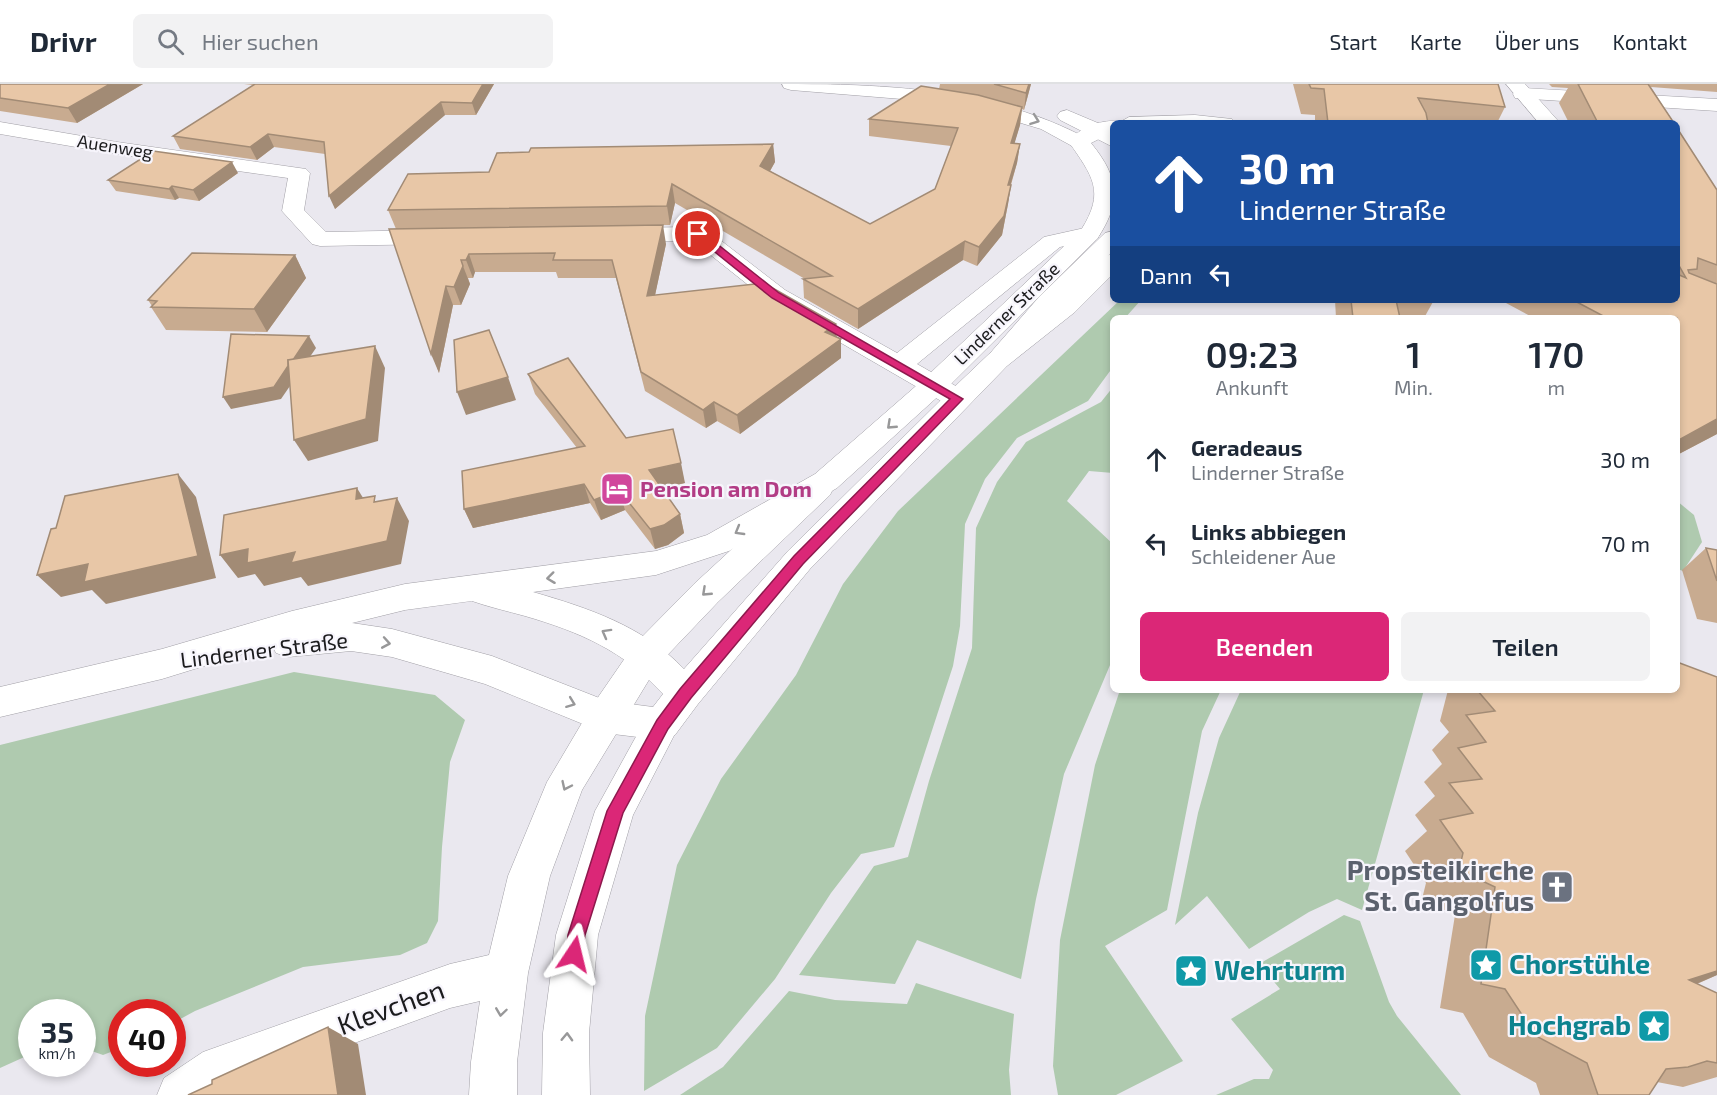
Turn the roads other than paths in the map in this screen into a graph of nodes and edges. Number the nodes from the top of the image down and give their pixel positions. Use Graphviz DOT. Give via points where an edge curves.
graph roads {
  1 [pos="790,84"];
  2 [pos="916,84"];
  3 [pos="1519,89"];
  4 [pos="1717,105"];
  5 [pos="1524,120"];
  6 [pos="1548,120"];
  7 [pos="0,128"];
  8 [pos="1108,132"];
  9 [pos="1082,145"];
  10 [pos="1110,148"];
  11 [pos="604,235"];
  12 [pos="1101,236"];
  13 [pos="462,237"];
  14 [pos="1110,264"];
  15 [pos="998,360"];
  16 [pos="899,365"];
  17 [pos="946,392"];
  18 [pos="826,481"];
  19 [pos="471,588"];
  20 [pos="646,655"];
  21 [pos="162,664"];
  22 [pos="0,702"];
  23 [pos="674,709"];
  24 [pos="605,717"];
  25 [pos="506,973"];
  26 [pos="181,1095"];
  27 [pos="493,1095"];
  28 [pos="566,1095"];
  1 -- 9 [label="street, one-way" via="964,101 1057,128"];
  2 -- 8 [label="street" via="1026,102"];
  3 -- 4 [label="street"];
  3 -- 5 [label="street"];
  3 -- 6 [label="street"];
  7 -- 13 [label="street, Auenweg" via="298,173 293,212 320,239"];
  8 -- 9 [label="street"];
  9 -- 10 [label="street"];
  9 -- 12 [label="street, Linderner Straße" via="1106,184 1108,197"];
  11 -- 16 [label="street" via="698,234 776,296"];
  12 -- 15 [label="street, Linderner Straße"];
  12 -- 16 [label="street" via="1052,242"];
  12 -- 17 [label="street, Linderner Straße"];
  14 -- 15 [label="street" via="1066,307"];
  15 -- 17 [label="street, Linderner Straße"];
  16 -- 17 [label="street"];
  17 -- 18 [label="street, Linderner Straße, one-way"];
  17 -- 23 [label="street, Linderner Straße"];
  18 -- 19 [label="street, Linderner Straße, one-way" via="718,543 656,563"];
  18 -- 20 [label="street, Linderner Straße, one-way" via="674,623"];
  20 -- 19 [label="street, Linderner Straße, one-way" via="596,627"];
  19 -- 21 [label="street, Linderner Straße" via="405,597"];
  20 -- 23 [label="street, Linderner Straße"];
  20 -- 24 [label="street, Linderner Straße"];
  21 -- 22 [label="street, Linderner Straße"];
  21 -- 24 [label="street, Linderner Straße, one-way" via="276,644 351,637 392,643 492,671"];
  23 -- 24 [label="street, Linderner Straße"];
  28 -- 23 [label="street, one-way" via="566,1033 577,935 615,811"];
  24 -- 25 [label="street, one-way" via="567,782 529,876"];
  25 -- 26 [label="street, Klevchen" via="450,986 220,1069"];
  25 -- 27 [label="street, one-way"];
}
